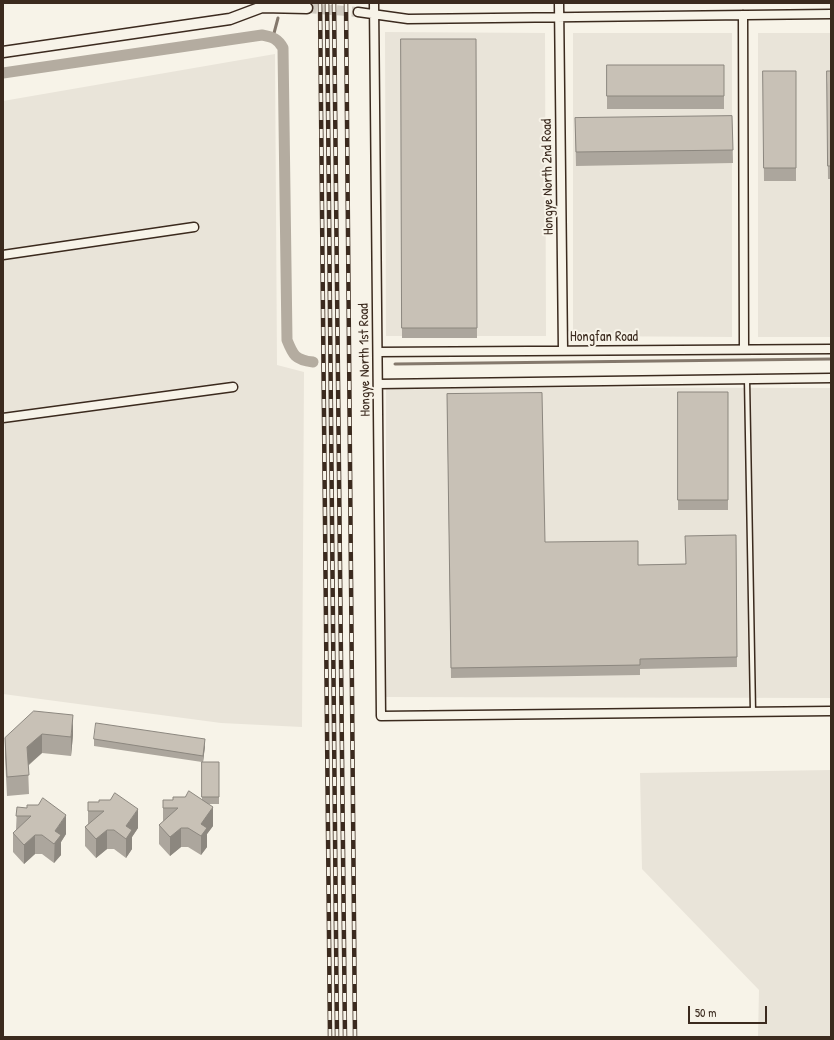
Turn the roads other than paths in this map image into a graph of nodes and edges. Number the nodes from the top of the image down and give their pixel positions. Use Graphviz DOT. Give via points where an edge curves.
graph roads {
  1 [pos="374,3"];
  2 [pos="559,3"];
  3 [pos="262,5"];
  4 [pos="307,8"];
  5 [pos="358,12"];
  6 [pos="831,14"];
  7 [pos="374,15"];
  8 [pos="743,15"];
  9 [pos="560,17"];
  10 [pos="3,52"];
  11 [pos="194,227"];
  12 [pos="3,255"];
  13 [pos="744,349"];
  14 [pos="831,349"];
  15 [pos="563,350"];
  16 [pos="378,352"];
  17 [pos="831,378"];
  18 [pos="748,379"];
  19 [pos="378,384"];
  20 [pos="233,387"];
  21 [pos="3,418"];
  22 [pos="831,711"];
  23 [pos="753,712"];
  1 -- 7 [label="street, Hongye North 1st Road"];
  2 -- 9 [label="street, Hongye North 2nd Road"];
  3 -- 4 [label="street"];
  3 -- 10 [label="street" via="230,19"];
  5 -- 7 [label="street"];
  6 -- 8 [label="street"];
  7 -- 9 [label="street" via="408,19"];
  7 -- 16 [label="street, Hongye North 1st Road"];
  8 -- 9 [label="street"];
  8 -- 13 [label="street"];
  9 -- 15 [label="street, Hongye North 2nd Road"];
  11 -- 12 [label="street"];
  13 -- 14 [label="street, Hongfan Road"];
  13 -- 15 [label="street, Hongfan Road"];
  15 -- 16 [label="street, Hongfan Road"];
  16 -- 19 [label="street, Hongye North 1st Road"];
  17 -- 18 [label="street"];
  18 -- 19 [label="street"];
  18 -- 23 [label="lane"];
  19 -- 23 [label="street, Hongye North 1st Road" via="381,716"];
  20 -- 21 [label="street"];
  22 -- 23 [label="street"];
}
